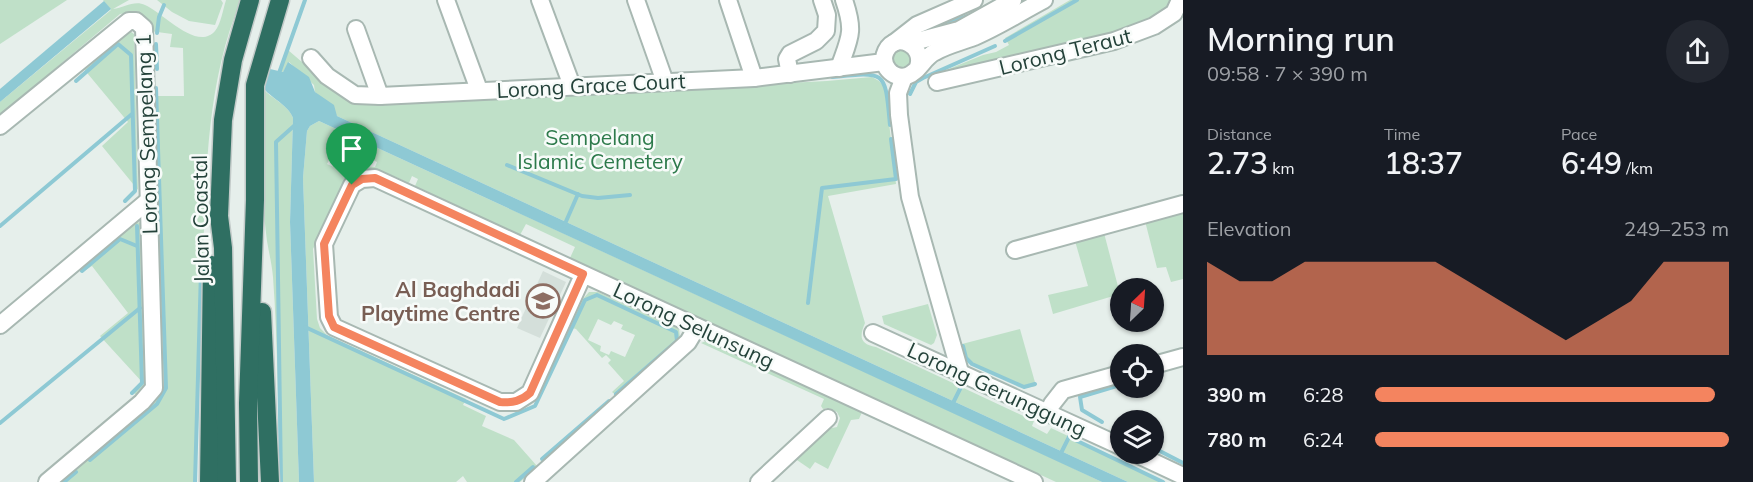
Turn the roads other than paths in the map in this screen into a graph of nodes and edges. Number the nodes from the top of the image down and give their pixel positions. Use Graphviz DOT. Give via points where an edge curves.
graph roads {
  1 [pos="250,0"];
  2 [pos="280,0"];
  3 [pos="446,0"];
  4 [pos="540,0"];
  5 [pos="636,0"];
  6 [pos="728,0"];
  7 [pos="822,0"];
  8 [pos="844,0"];
  9 [pos="974,0"];
  10 [pos="1013,0"];
  11 [pos="1044,0"];
  12 [pos="1180,0"];
  13 [pos="356,29"];
  14 [pos="902,43"];
  15 [pos="311,58"];
  16 [pos="884,62"];
  17 [pos="839,68"];
  18 [pos="911,72"];
  19 [pos="790,74"];
  20 [pos="754,78"];
  21 [pos="665,82"];
  22 [pos="937,82"];
  23 [pos="572,86"];
  24 [pos="479,90"];
  25 [pos="381,96"];
  26 [pos="0,126"];
  27 [pos="148,200"];
  28 [pos="255,200"];
  29 [pos="1183,204"];
  30 [pos="219,216"];
  31 [pos="1015,250"];
  32 [pos="583,274"];
  33 [pos="0,325"];
  34 [pos="697,327"];
  35 [pos="873,333"];
  36 [pos="1183,357"];
  37 [pos="1164,362"];
  38 [pos="960,372"];
  39 [pos="1110,377"];
  40 [pos="1048,412"];
  41 [pos="828,418"];
  42 [pos="1110,442"];
  43 [pos="1157,464"];
  44 [pos="1183,476"];
  45 [pos="46,482"];
  46 [pos="209,482"];
  47 [pos="227,482"];
  48 [pos="249,482"];
  49 [pos="270,482"];
  50 [pos="533,482"];
  51 [pos="759,482"];
  52 [pos="1034,482"];
  1 -- 30 [label="highway, Jalan Coastal" via="232,60 223,120"];
  2 -- 28 [label="highway" via="255,85"];
  3 -- 24 [label="street"];
  4 -- 23 [label="street"];
  5 -- 21 [label="street"];
  6 -- 20 [label="street"];
  7 -- 19 [label="street" via="827,15 826,31 816,41 790,54"];
  8 -- 17 [label="street" via="851,35"];
  9 -- 14 [label="street" via="916,25"];
  10 -- 14 [label="street" via="959,30"];
  11 -- 18 [label="street" via="975,36 933,52"];
  12 -- 22 [label="street, Lorong Teraut" via="1174,13 1154,26 1114,41"];
  13 -- 25 [label="street"];
  14 -- 16 [label="street" via="886,51"];
  14 -- 18 [label="street" via="918,51 919,62"];
  15 -- 25 [label="street, Lorong Grace Court" via="327,76 355,95"];
  16 -- 17 [label="street, Lorong Grace Court"];
  16 -- 18 [label="street" via="889,72 899,77"];
  17 -- 19 [label="street, Lorong Grace Court"];
  18 -- 38 [label="street" via="898,93 910,197"];
  19 -- 20 [label="street, Lorong Grace Court"];
  20 -- 21 [label="street, Lorong Grace Court"];
  21 -- 23 [label="street, Lorong Grace Court"];
  23 -- 24 [label="street, Lorong Grace Court"];
  24 -- 25 [label="street, Lorong Grace Court"];
  26 -- 27 [label="street, Lorong Sempelang 1" via="120,27 136,21 144,28 145,39"];
  27 -- 33 [label="street"];
  27 -- 45 [label="street, Lorong Sempelang 1" via="154,388"];
  28 -- 48 [label="highway"];
  28 -- 49 [label="highway"];
  29 -- 31 [label="street"];
  30 -- 46 [label="highway" via="212,247"];
  30 -- 47 [label="highway, Jalan Coastal" via="224,248"];
  32 -- 32 [label="street, Lorong Selunsung" via="375,178 352,185 324,244 329,316 334,327 500,402 516,402 530,393"];
  32 -- 34 [label="street, Lorong Selunsung"];
  34 -- 50 [label="street" via="688,342"];
  34 -- 52 [label="street, Lorong Selunsung"];
  35 -- 38 [label="street, Lorong Gerunggung"];
  36 -- 37 [label="street"];
  38 -- 40 [label="street, Lorong Gerunggung"];
  39 -- 40 [label="street" via="1063,390"];
  40 -- 42 [label="street, Lorong Gerunggung"];
  41 -- 51 [label="street"];
  43 -- 44 [label="street"];
}
